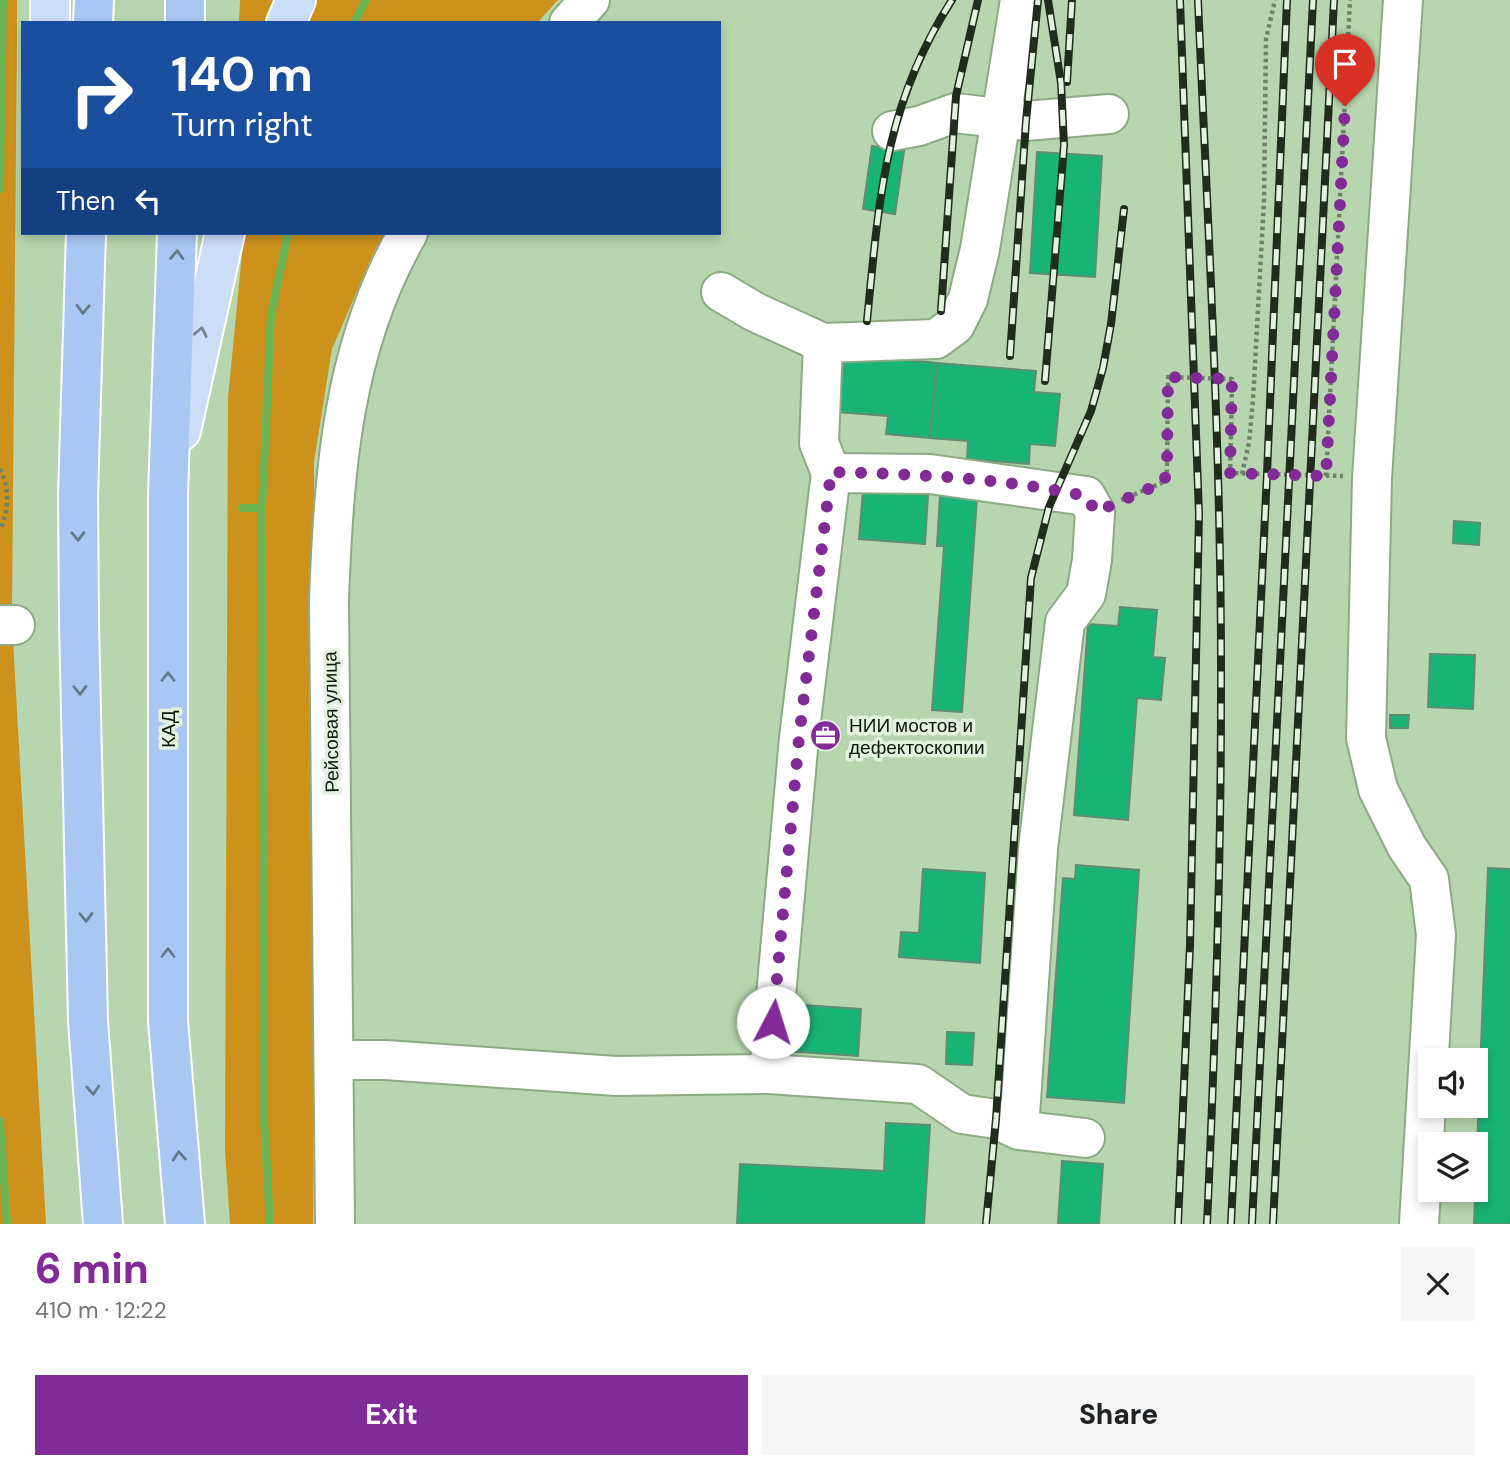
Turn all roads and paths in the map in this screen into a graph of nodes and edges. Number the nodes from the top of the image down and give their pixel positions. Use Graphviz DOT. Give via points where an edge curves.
graph roads {
  1 [pos="50,0"];
  2 [pos="94,0"];
  3 [pos="186,0"];
  4 [pos="296,0"];
  5 [pos="590,0"];
  6 [pos="1020,0"];
  7 [pos="1275,0"];
  8 [pos="1350,0"];
  9 [pos="1403,0"];
  10 [pos="50,21"];
  11 [pos="93,21"];
  12 [pos="185,21"];
  13 [pos="287,21"];
  14 [pos="571,21"];
  15 [pos="1109,114"];
  16 [pos="1003,118"];
  17 [pos="892,131"];
  18 [pos="85,235"];
  19 [pos="177,235"];
  20 [pos="225,235"];
  21 [pos="407,235"];
  22 [pos="721,292"];
  23 [pos="823,343"];
  24 [pos="0,469"];
  25 [pos="831,472"];
  26 [pos="1242,474"];
  27 [pos="1326,476"];
  28 [pos="1372,478"];
  29 [pos="168,495"];
  30 [pos="1096,512"];
  31 [pos="0,530"];
  32 [pos="334,1060"];
  33 [pos="769,1074"];
  34 [pos="1019,1130"];
  35 [pos="1085,1138"];
  36 [pos="103,1224"];
  37 [pos="185,1224"];
  38 [pos="335,1224"];
  39 [pos="1419,1224"];
  1 -- 10 [label="main road"];
  2 -- 11 [label="highway"];
  3 -- 12 [label="highway"];
  4 -- 13 [label="main road"];
  5 -- 14 [label="street"];
  6 -- 16 [label="street"];
  7 -- 26 [label="path" via="1266,39 1264,201 1253,400"];
  8 -- 27 [label="path"];
  9 -- 28 [label="street"];
  15 -- 16 [label="street" via="1026,121"];
  16 -- 17 [label="street" via="955,113"];
  16 -- 23 [label="street" via="980,249 968,299 955,325 936,339"];
  18 -- 36 [label="highway, one-way" via="79,622 88,1021"];
  29 -- 19 [label="highway, КАД, one-way"];
  29 -- 20 [label="main road, one-way"];
  21 -- 32 [label="street, Рейсовая улица" via="365,329 338,450 329,600"];
  22 -- 23 [label="street"];
  23 -- 25 [label="street" via="819,443"];
  24 -- 31 [label="path" via="7,484 8,509"];
  25 -- 30 [label="street" via="930,474 1057,490 1086,496"];
  25 -- 33 [label="street" via="799,738"];
  26 -- 27 [label="path"];
  26 -- 30 [label="path, bridge" via="1230,473 1232,379 1168,377 1164,482"];
  27 -- 28 [label="path"];
  28 -- 39 [label="street" via="1366,738 1378,789 1429,879 1436,935"];
  37 -- 29 [label="highway, КАД, one-way" via="168,1021"];
  30 -- 34 [label="street" via="1086,594 1065,622 1038,849"];
  32 -- 33 [label="street" via="616,1076"];
  32 -- 38 [label="street, Рейсовая улица"];
  33 -- 34 [label="street" via="918,1084 962,1114 996,1119"];
  34 -- 35 [label="street"];
}
